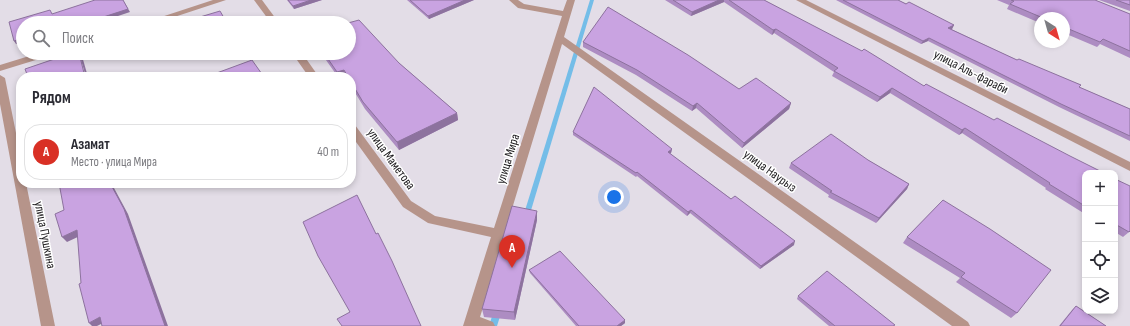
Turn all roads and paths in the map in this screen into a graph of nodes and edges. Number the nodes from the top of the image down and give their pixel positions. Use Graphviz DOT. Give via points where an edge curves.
graph roads {
  1 [pos="222,0"];
  2 [pos="258,0"];
  3 [pos="513,0"];
  4 [pos="571,0"];
  5 [pos="800,0"];
  6 [pos="567,14"];
  7 [pos="170,16"];
  8 [pos="269,16"];
  9 [pos="560,38"];
  10 [pos="26,60"];
  11 [pos="301,60"];
  12 [pos="0,68"];
  13 [pos="310,72"];
  14 [pos="0,78"];
  15 [pos="356,135"];
  16 [pos="16,161"];
  17 [pos="1130,167"];
  18 [pos="21,188"];
  19 [pos="500,234"];
  20 [pos="471,323"];
  21 [pos="48,326"];
  22 [pos="488,326"];
  23 [pos="963,326"];
  1 -- 7 [label="street"];
  2 -- 8 [label="street"];
  3 -- 6 [label="street" via="521,6"];
  4 -- 6 [label="street, улица Мира"];
  5 -- 17 [label="street, улица Аль-фараби"];
  6 -- 9 [label="street, улица Мира"];
  9 -- 19 [label="street, улица Мира"];
  9 -- 23 [label="street, улица Наурыз"];
  10 -- 12 [label="street"];
  11 -- 13 [label="street"];
  14 -- 16 [label="street, улица Пушкина"];
  15 -- 19 [label="street, улица Маметова" via="407,204 432,220"];
  18 -- 21 [label="street, улица Пушкина"];
  19 -- 20 [label="street, улица Мира"];
  20 -- 22 [label="street"];
}
